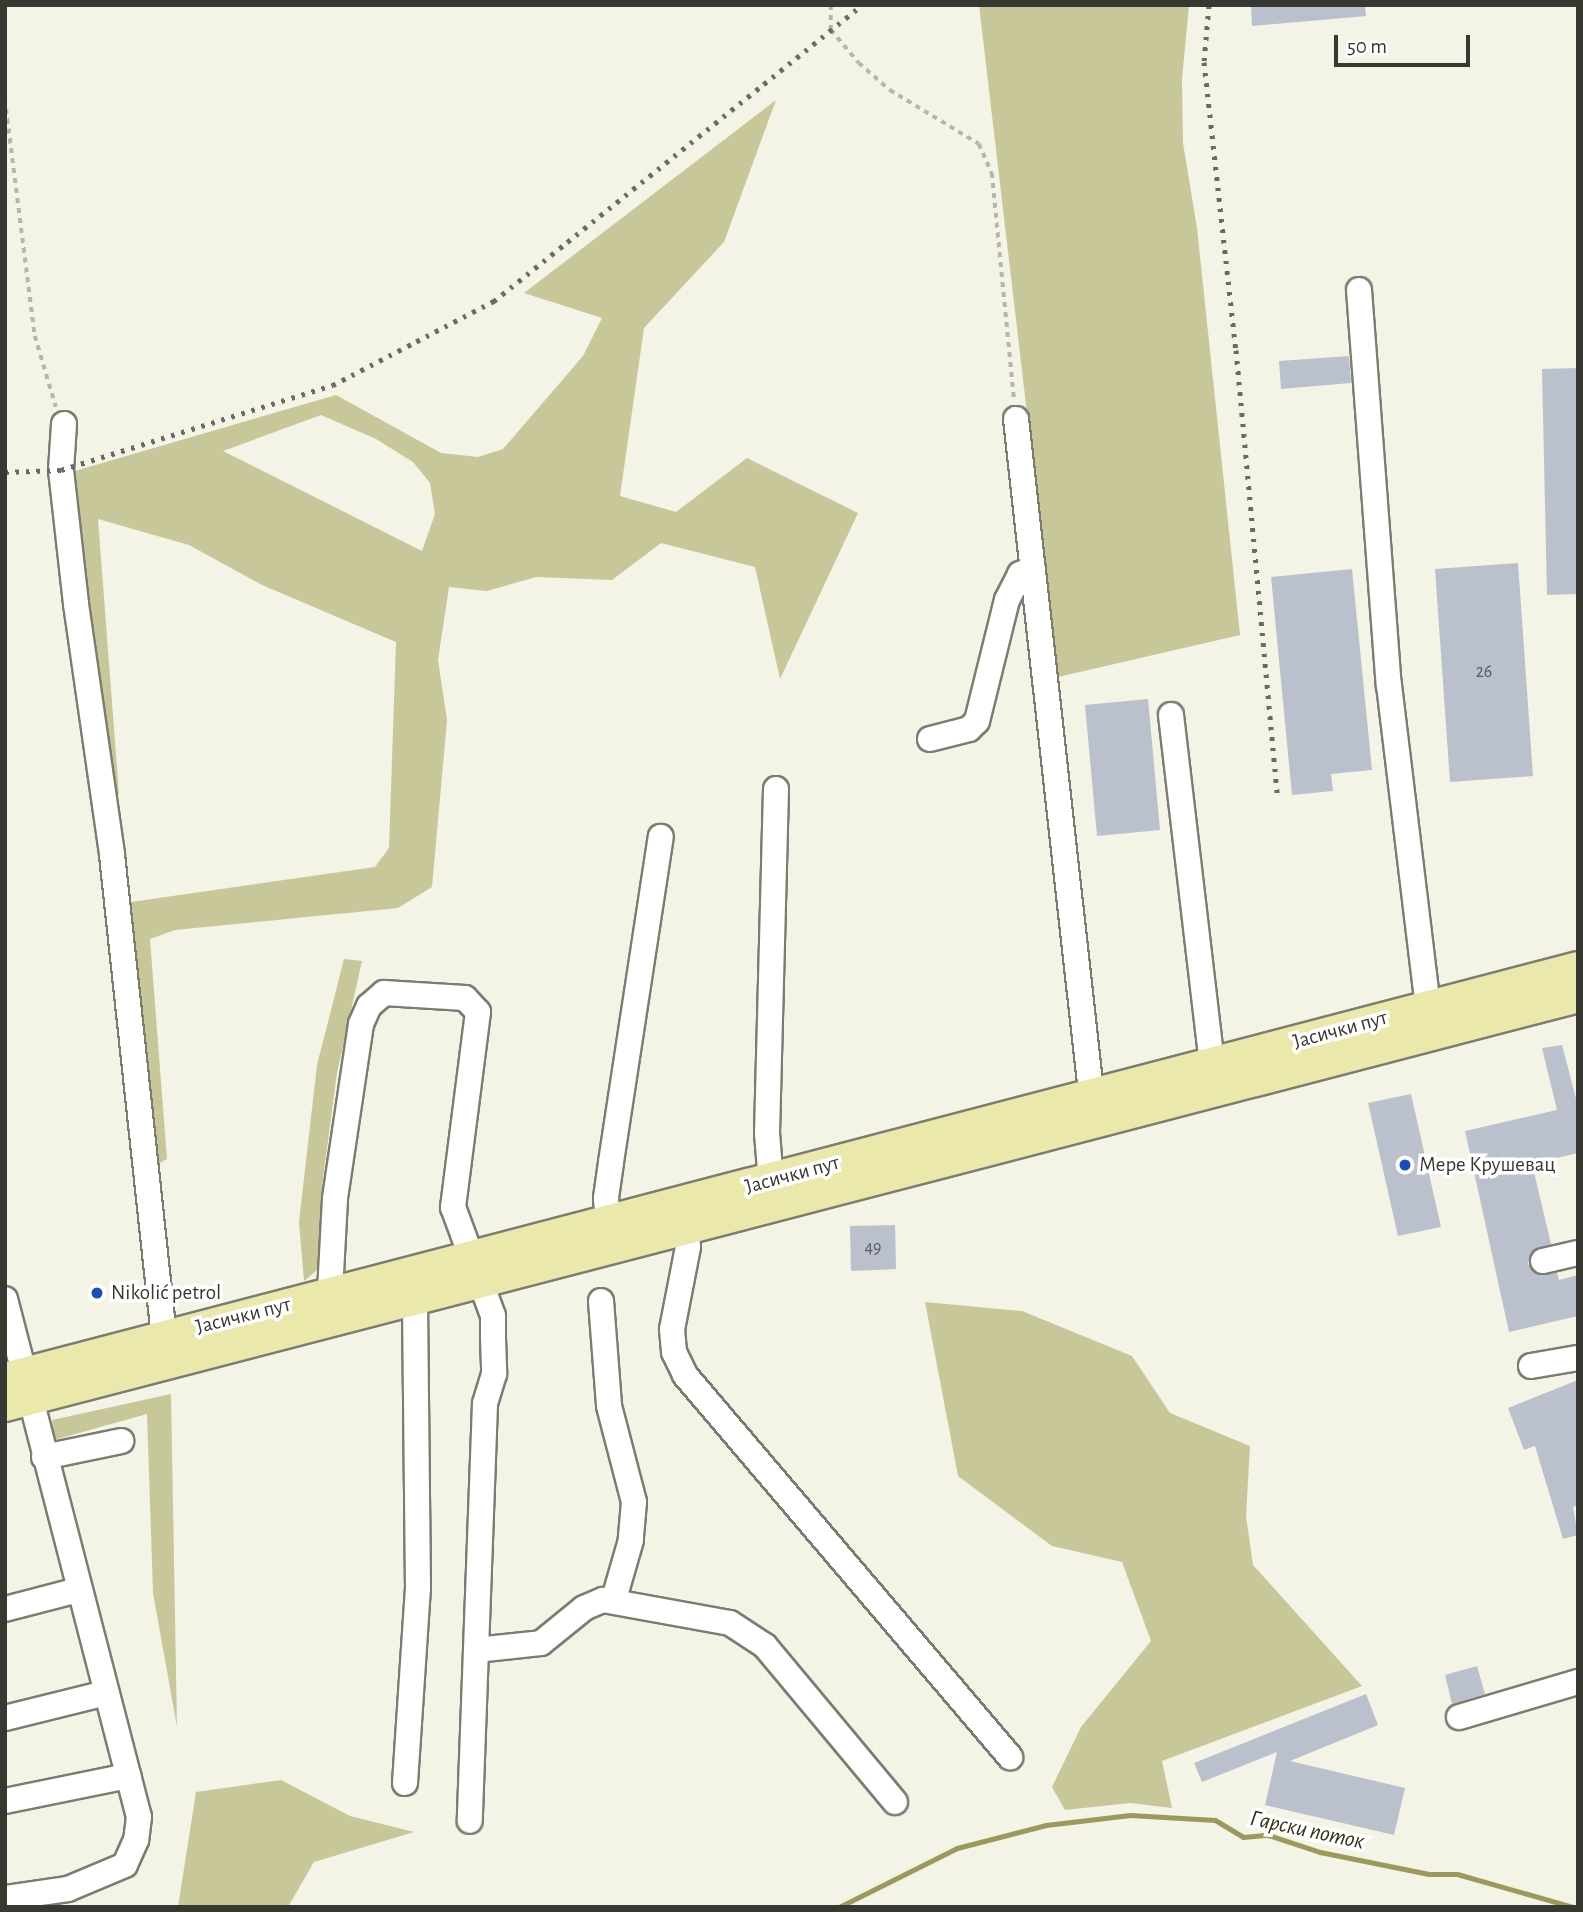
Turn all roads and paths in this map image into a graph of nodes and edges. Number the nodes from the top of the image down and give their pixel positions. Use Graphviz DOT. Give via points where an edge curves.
graph roads {
  1 [pos="831,5"];
  2 [pos="5,99"];
  3 [pos="1359,290"];
  4 [pos="1016,418"];
  5 [pos="64,424"];
  6 [pos="1033,569"];
  7 [pos="1171,715"];
  8 [pos="930,739"];
  9 [pos="776,789"];
  10 [pos="661,836"];
  11 [pos="1571,984"];
  12 [pos="1430,1021"];
  13 [pos="1214,1077"];
  14 [pos="1093,1110"];
  15 [pos="772,1193"];
  16 [pos="686,1216"];
  17 [pos="609,1237"];
  18 [pos="1578,1253"];
  19 [pos="1543,1261"];
  20 [pos="472,1269"];
  21 [pos="5,1299"];
  22 [pos="415,1299"];
  23 [pos="601,1301"];
  24 [pos="329,1308"];
  25 [pos="165,1350"];
  26 [pos="1578,1358"];
  27 [pos="1531,1366"];
  28 [pos="16,1389"];
  29 [pos="121,1441"];
  30 [pos="44,1458"];
  31 [pos="78,1590"];
  32 [pos="614,1599"];
  33 [pos="5,1609"];
  34 [pos="476,1650"];
  35 [pos="1578,1682"];
  36 [pos="106,1693"];
  37 [pos="1459,1717"];
  38 [pos="5,1718"];
  39 [pos="1010,1757"];
  40 [pos="128,1776"];
  41 [pos="405,1783"];
  42 [pos="5,1801"];
  43 [pos="895,1802"];
  44 [pos="470,1821"];
  45 [pos="5,1898"];
  1 -- 4 [label="path" via="831,30 859,63 890,90 979,144 992,173"];
  2 -- 5 [label="path" via="35,336 43,375"];
  3 -- 12 [label="lane" via="1389,685"];
  4 -- 6 [label="lane"];
  5 -- 25 [label="lane" via="63,484 112,855"];
  6 -- 8 [label="lane" via="1020,574 1007,600 977,720 969,729"];
  6 -- 14 [label="lane"];
  7 -- 13 [label="lane"];
  9 -- 15 [label="lane"];
  10 -- 17 [label="lane" via="611,1162"];
  11 -- 12 [label="main road, Јасички пут"];
  12 -- 13 [label="main road, Јасички пут"];
  13 -- 14 [label="main road, Јасички пут"];
  14 -- 15 [label="main road, Јасички пут"];
  15 -- 16 [label="main road, Јасички пут"];
  16 -- 17 [label="main road, Јасички пут"];
  16 -- 39 [label="lane" via="672,1329 674,1352 685,1375"];
  17 -- 20 [label="main road, Јасички пут"];
  18 -- 19 [label="lane"];
  20 -- 22 [label="main road, Јасички пут"];
  20 -- 24 [label="main road, Јасички пут"];
  20 -- 24 [label="lane" via="453,1207 478,1012 465,999 384,993 369,1006 361,1024 335,1198"];
  20 -- 34 [label="lane" via="493,1316 494,1374 485,1404"];
  21 -- 28 [label="lane"];
  22 -- 24 [label="main road, Јасички пут"];
  22 -- 41 [label="lane" via="418,1588"];
  23 -- 32 [label="lane" via="607,1396 634,1502 631,1540"];
  24 -- 25 [label="main road, Јасички пут"];
  25 -- 28 [label="main road, Јасички пут"];
  26 -- 27 [label="lane"];
  28 -- 30 [label="lane"];
  29 -- 30 [label="lane"];
  30 -- 31 [label="lane"];
  31 -- 33 [label="lane"];
  31 -- 36 [label="lane"];
  32 -- 34 [label="lane" via="584,1608 552,1637 530,1648"];
  32 -- 43 [label="lane" via="717,1619 755,1636"];
  34 -- 44 [label="lane"];
  35 -- 37 [label="lane"];
  36 -- 38 [label="lane"];
  36 -- 40 [label="lane"];
  40 -- 42 [label="lane"];
  40 -- 45 [label="lane" via="139,1817 136,1840 125,1865 68,1889"];
}
